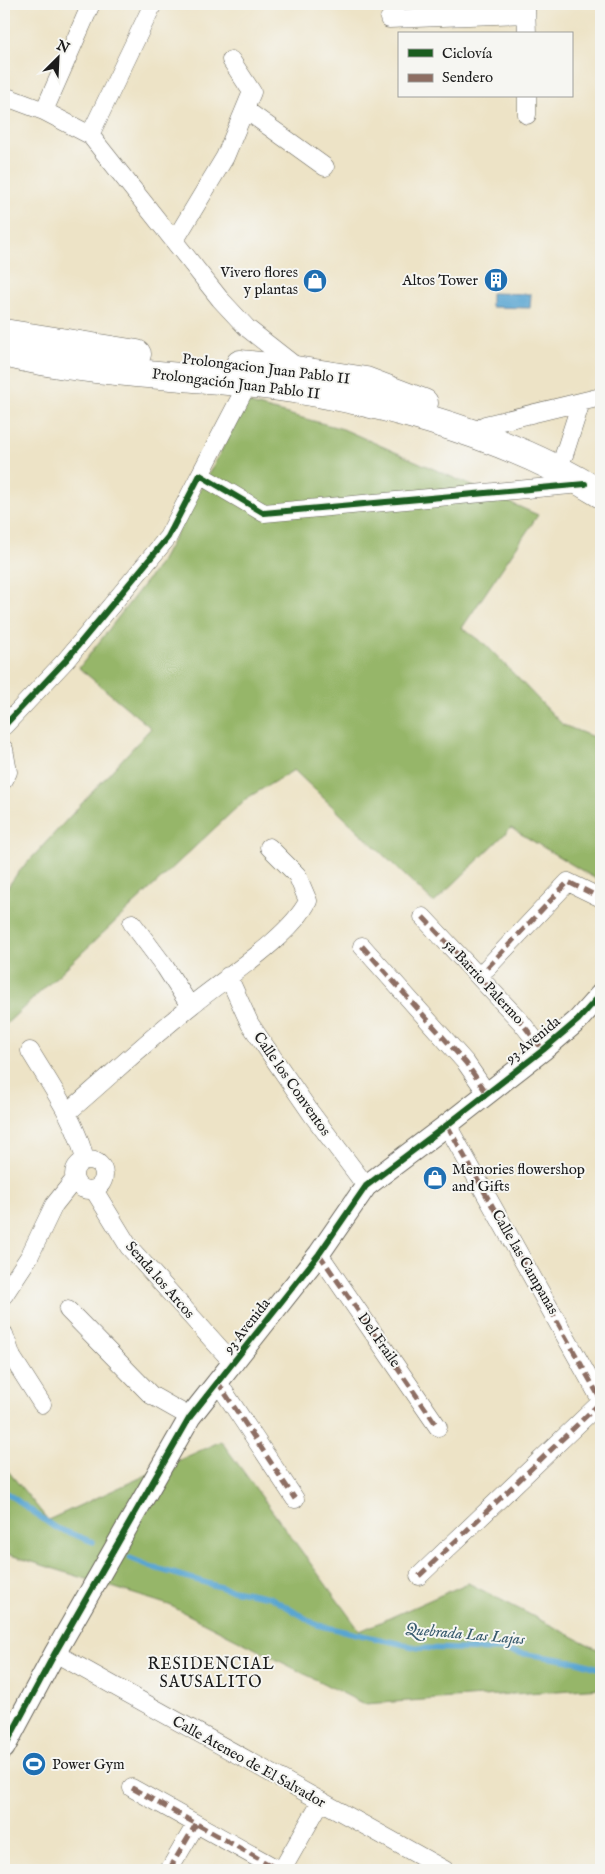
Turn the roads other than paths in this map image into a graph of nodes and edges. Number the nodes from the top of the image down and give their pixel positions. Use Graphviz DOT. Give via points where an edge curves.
graph roads {
  1 [pos="91,4"];
  2 [pos="153,4"];
  3 [pos="526,9"];
  4 [pos="389,19"];
  5 [pos="526,32"];
  6 [pos="231,60"];
  7 [pos="4,96"];
  8 [pos="527,98"];
  9 [pos="246,110"];
  10 [pos="44,111"];
  11 [pos="527,115"];
  12 [pos="90,135"];
  13 [pos="325,167"];
  14 [pos="175,240"];
  15 [pos="4,333"];
  16 [pos="4,353"];
  17 [pos="303,371"];
  18 [pos="248,383"];
  19 [pos="601,397"];
  20 [pos="581,402"];
  21 [pos="484,425"];
  22 [pos="564,455"];
  23 [pos="200,475"];
  24 [pos="596,484"];
  25 [pos="4,726"];
  26 [pos="4,749"];
  27 [pos="4,780"];
  28 [pos="269,847"];
  29 [pos="601,898"];
  30 [pos="423,916"];
  31 [pos="132,923"];
  32 [pos="362,946"];
  33 [pos="487,968"];
  34 [pos="228,976"];
  35 [pos="601,994"];
  36 [pos="190,1006"];
  37 [pos="542,1050"];
  38 [pos="30,1051"];
  39 [pos="486,1092"];
  40 [pos="67,1113"];
  41 [pos="447,1125"];
  42 [pos="85,1160"];
  43 [pos="74,1180"];
  44 [pos="366,1186"];
  45 [pos="94,1190"];
  46 [pos="319,1254"];
  47 [pos="4,1295"];
  48 [pos="68,1310"];
  49 [pos="4,1334"];
  50 [pos="234,1364"];
  51 [pos="217,1381"];
  52 [pos="601,1401"];
  53 [pos="42,1404"];
  54 [pos="190,1417"];
  55 [pos="438,1427"];
  56 [pos="295,1498"];
  57 [pos="420,1576"];
  58 [pos="55,1653"];
  59 [pos="4,1748"];
  60 [pos="132,1788"];
  61 [pos="320,1803"];
  62 [pos="196,1824"];
  63 [pos="169,1870"];
  64 [pos="280,1870"];
  65 [pos="445,1870"];
  1 -- 10 [label="street"];
  2 -- 12 [label="street"];
  3 -- 4 [label="street"];
  3 -- 5 [label="street"];
  6 -- 9 [label="street" via="252,92"];
  7 -- 10 [label="street"];
  8 -- 11 [label="street"];
  9 -- 13 [label="street"];
  9 -- 14 [label="street" via="225,158"];
  10 -- 12 [label="street"];
  12 -- 14 [label="street"];
  14 -- 17 [label="street" via="220,299 247,328"];
  15 -- 17 [label="main road, Prolongacion Juan Pablo II" via="112,352"];
  16 -- 18 [label="main road, Prolongación Juan Pablo II" via="42,363"];
  17 -- 21 [label="main road, Prolongacion Juan Pablo II" via="366,381"];
  18 -- 23 [label="street"];
  18 -- 24 [label="main road, Prolongación Juan Pablo II" via="362,402 456,428"];
  19 -- 20 [label="street"];
  20 -- 21 [label="street"];
  20 -- 22 [label="street"];
  21 -- 22 [label="main road, Prolongacion Juan Pablo II"];
  22 -- 24 [label="main road, Prolongacion Juan Pablo II"];
  23 -- 24 [label="street" via="264,513"];
  23 -- 25 [label="street" via="168,537 66,660"];
  26 -- 27 [label="street" via="8,772"];
  28 -- 34 [label="street" via="296,875 308,901 302,914 282,934"];
  29 -- 33 [label="street" via="568,882"];
  30 -- 37 [label="street, 5a Barrio Palermo" via="521,1022"];
  31 -- 36 [label="street"];
  32 -- 39 [label="street" via="466,1063"];
  34 -- 36 [label="street"];
  34 -- 44 [label="street, Calle los Conventos" via="250,1024"];
  35 -- 37 [label="street, 93 Avenida" via="578,1020"];
  36 -- 40 [label="street"];
  37 -- 39 [label="street, 93 Avenida"];
  38 -- 40 [label="street"];
  39 -- 41 [label="street, 93 Avenida"];
  40 -- 42 [label="street"];
  41 -- 44 [label="street, 93 Avenida"];
  41 -- 52 [label="street, Calle las Campanas"];
  42 -- 43 [label="street" via="75,1168"];
  42 -- 45 [label="street" via="97,1162 104,1171 103,1183"];
  43 -- 45 [label="street" via="82,1189"];
  43 -- 47 [label="street" via="54,1205 29,1257"];
  44 -- 46 [label="street, 93 Avenida"];
  45 -- 50 [label="street, Senda los Arcos" via="129,1247"];
  46 -- 50 [label="street, 93 Avenida"];
  46 -- 55 [label="street, Del Fraile"];
  48 -- 54 [label="street" via="151,1396"];
  49 -- 53 [label="street" via="12,1357"];
  50 -- 51 [label="street, 93 Avenida"];
  51 -- 54 [label="street, 93 Avenida"];
  51 -- 56 [label="street"];
  52 -- 57 [label="street"];
  54 -- 58 [label="street, 93 Avenida"];
  58 -- 59 [label="street, 93 Avenida"];
  58 -- 61 [label="street, Calle Ateneo de El Salvador"];
  60 -- 62 [label="street"];
  61 -- 64 [label="street"];
  61 -- 65 [label="street, Calle Ateneo de El Salvador"];
  62 -- 63 [label="street"];
  62 -- 64 [label="street"];
}
